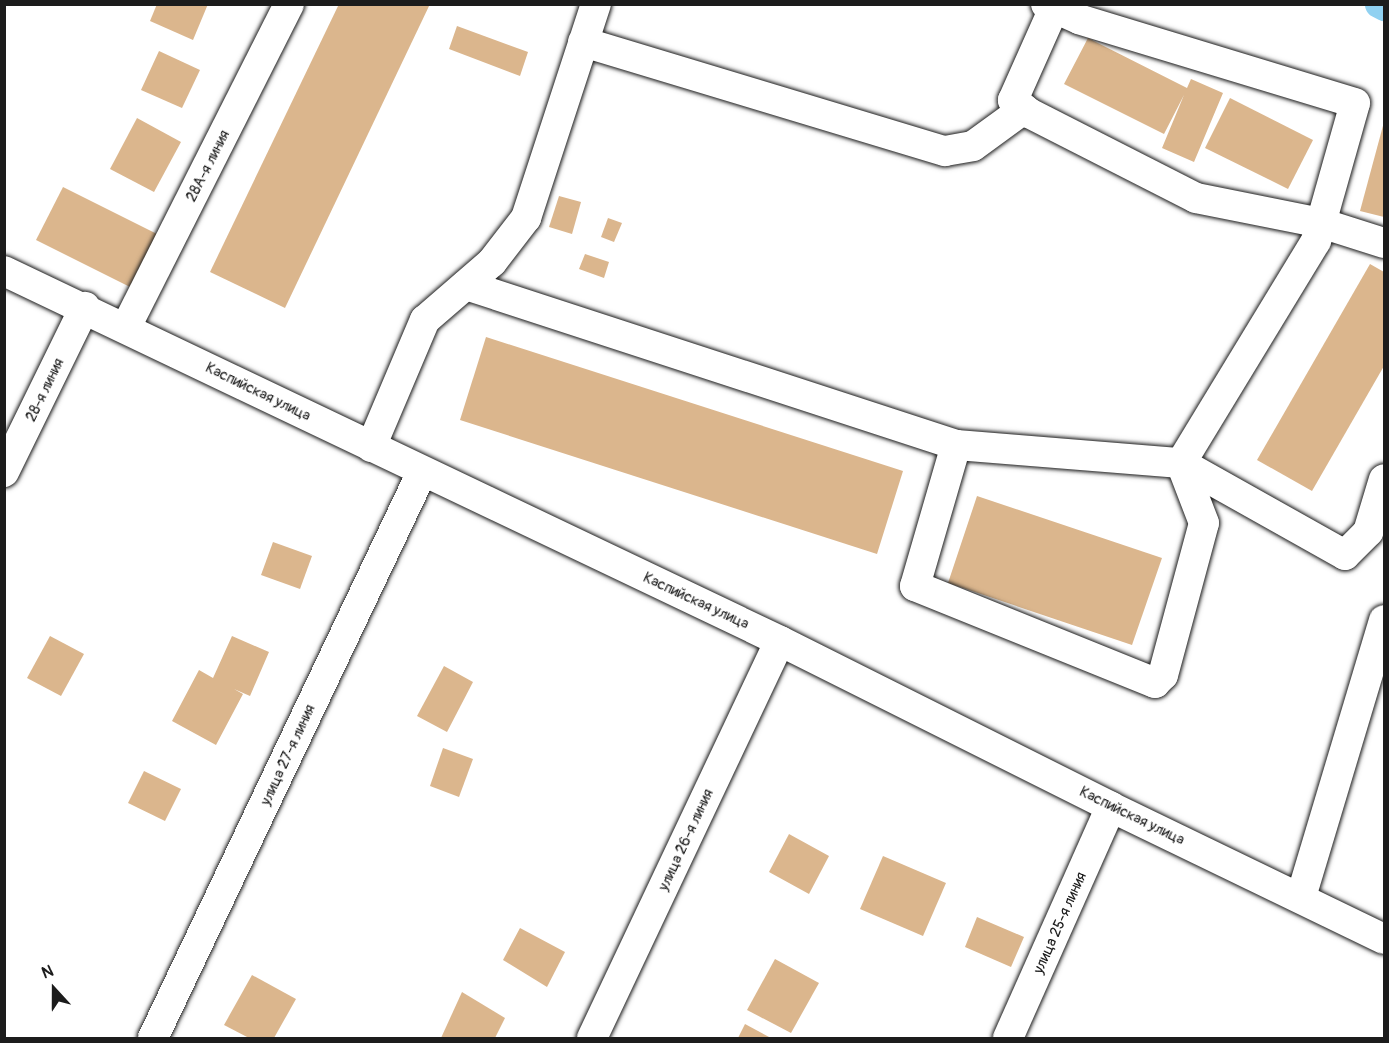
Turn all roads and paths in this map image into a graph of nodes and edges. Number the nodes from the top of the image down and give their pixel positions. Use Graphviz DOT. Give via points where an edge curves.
graph roads {
  1 [pos="289,4"];
  2 [pos="596,4"];
  3 [pos="1050,6"];
  4 [pos="583,42"];
  5 [pos="1024,109"];
  6 [pos="1321,223"];
  7 [pos="1384,243"];
  8 [pos="4,271"];
  9 [pos="466,285"];
  10 [pos="84,307"];
  11 [pos="126,327"];
  12 [pos="956,445"];
  13 [pos="371,447"];
  14 [pos="1181,463"];
  15 [pos="4,472"];
  16 [pos="422,472"];
  17 [pos="1384,480"];
  18 [pos="1384,620"];
  19 [pos="780,641"];
  20 [pos="1111,807"];
  21 [pos="1301,897"];
  22 [pos="1384,939"];
  23 [pos="153,1038"];
  24 [pos="592,1038"];
  25 [pos="1008,1038"];
  1 -- 11 [label="street, 28А-я линия"];
  2 -- 4 [label="street"];
  3 -- 5 [label="street" via="1013,100"];
  3 -- 6 [label="street" via="1079,19 1355,103"];
  4 -- 5 [label="street" via="945,151 973,146"];
  4 -- 9 [label="street" via="526,218 492,262"];
  5 -- 6 [label="street" via="1196,198"];
  6 -- 7 [label="street"];
  6 -- 14 [label="street" via="1316,241"];
  8 -- 10 [label="street, Каспийская улица"];
  9 -- 12 [label="street"];
  9 -- 13 [label="street" via="425,320"];
  10 -- 11 [label="street, Каспийская улица"];
  10 -- 15 [label="street, 28-я линия"];
  11 -- 13 [label="street, Каспийская улица"];
  12 -- 14 [label="street"];
  12 -- 14 [label="street" via="915,586 1155,683 1163,675 1204,523"];
  13 -- 16 [label="street, Каспийская улица"];
  14 -- 17 [label="street" via="1345,555 1368,532"];
  16 -- 19 [label="street, Каспийская улица"];
  16 -- 23 [label="street, улица 27-я линия"];
  18 -- 21 [label="street"];
  19 -- 20 [label="street, Каспийская улица"];
  19 -- 24 [label="street, улица 26-я линия"];
  20 -- 21 [label="street, Каспийская улица"];
  20 -- 25 [label="street, улица 25-я линия"];
  21 -- 22 [label="street, Каспийская улица"];
}
